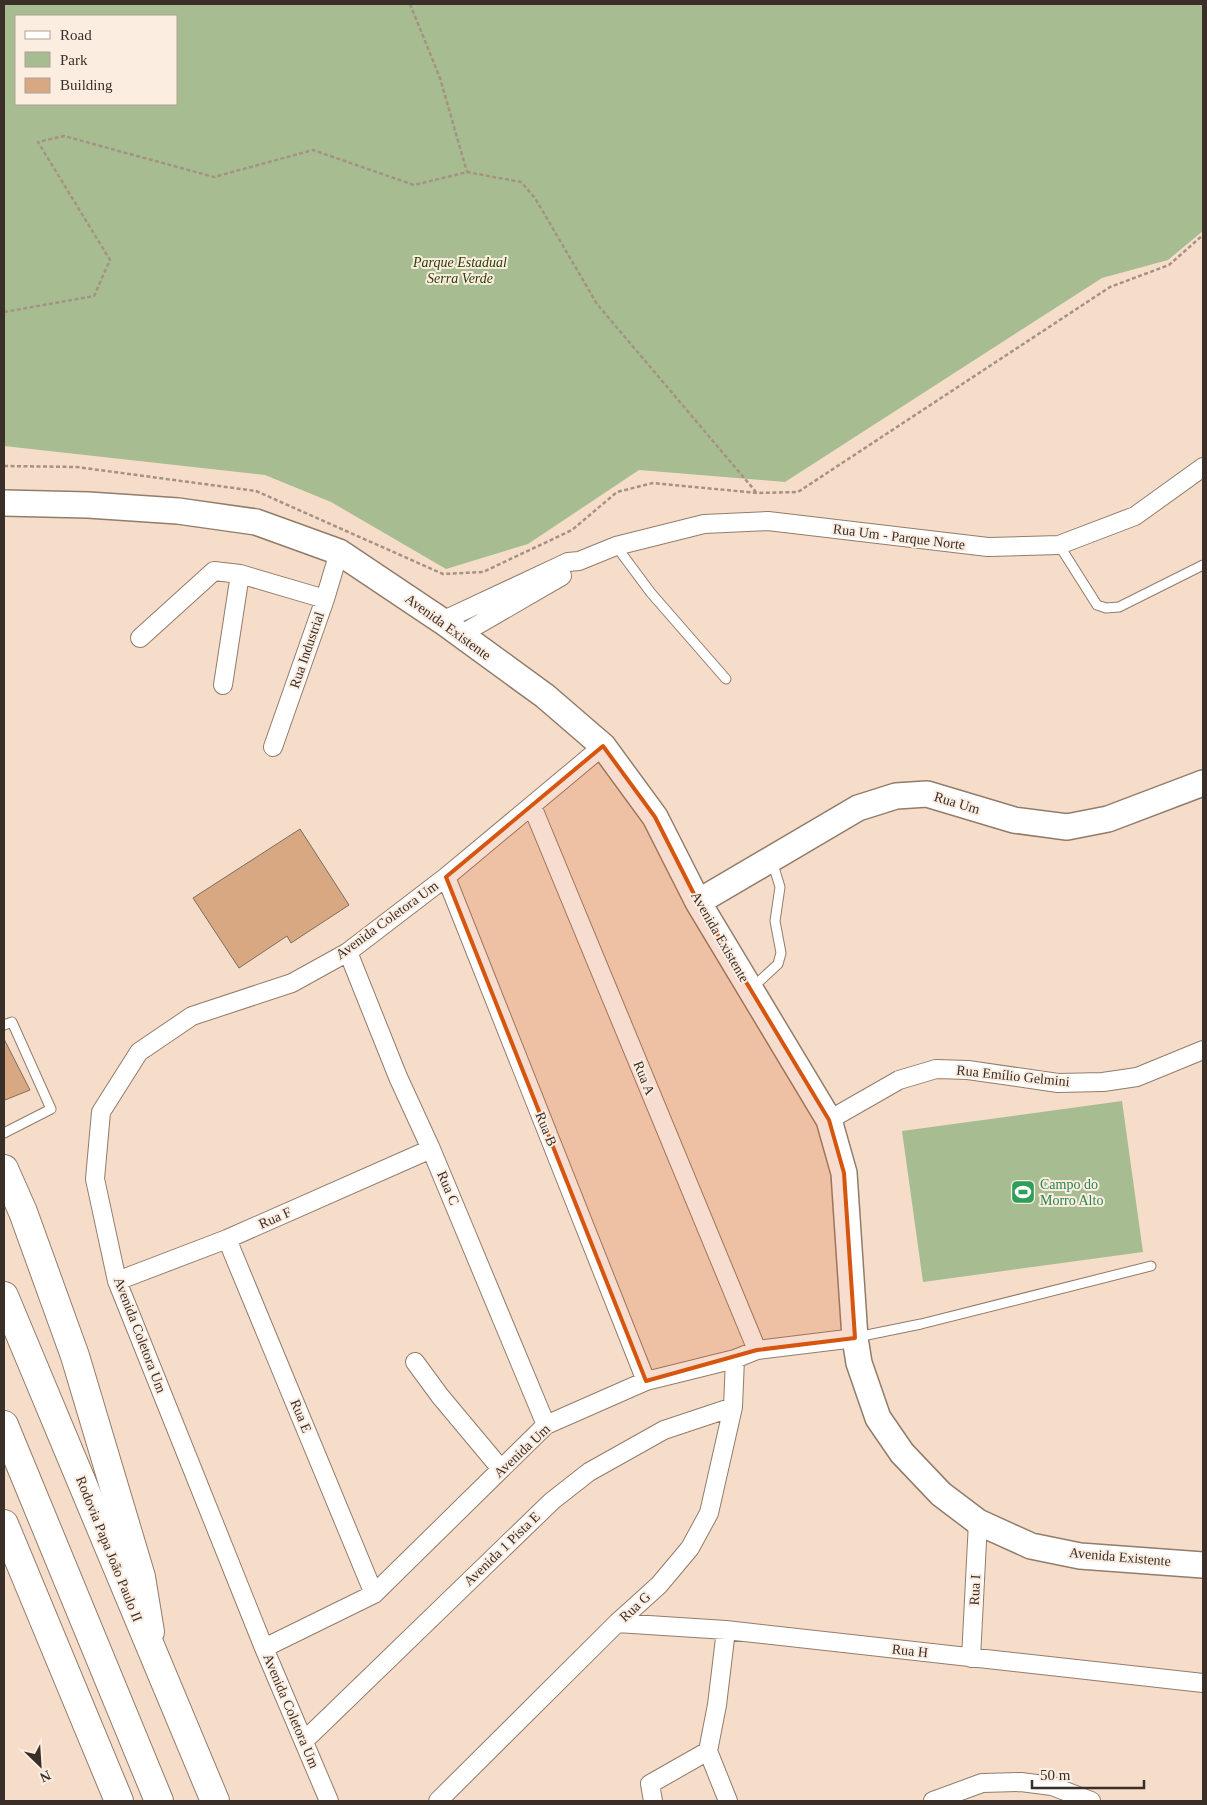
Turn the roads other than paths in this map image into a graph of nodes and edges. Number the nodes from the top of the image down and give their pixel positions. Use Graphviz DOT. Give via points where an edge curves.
graph roads {
  1 [pos="1203,467"];
  2 [pos="4,504"];
  3 [pos="616,546"];
  4 [pos="1059,546"];
  5 [pos="339,552"];
  6 [pos="1203,565"];
  7 [pos="240,574"];
  8 [pos="325,599"];
  9 [pos="451,628"];
  10 [pos="140,638"];
  11 [pos="726,679"];
  12 [pos="223,685"];
  13 [pos="603,746"];
  14 [pos="273,747"];
  15 [pos="1203,783"];
  16 [pos="532,806"];
  17 [pos="771,858"];
  18 [pos="446,877"];
  19 [pos="698,902"];
  20 [pos="348,952"];
  21 [pos="751,989"];
  22 [pos="4,1025"];
  23 [pos="1203,1050"];
  24 [pos="829,1120"];
  25 [pos="4,1133"];
  26 [pos="431,1148"];
  27 [pos="4,1168"];
  28 [pos="228,1239"];
  29 [pos="1151,1266"];
  30 [pos="118,1281"];
  31 [pos="4,1296"];
  32 [pos="855,1338"];
  33 [pos="757,1350"];
  34 [pos="735,1359"];
  35 [pos="415,1362"];
  36 [pos="646,1381"];
  37 [pos="733,1407"];
  38 [pos="4,1425"];
  39 [pos="546,1425"];
  40 [pos="501,1469"];
  41 [pos="978,1522"];
  42 [pos="4,1524"];
  43 [pos="1203,1564"];
  44 [pos="374,1594"];
  45 [pos="617,1623"];
  46 [pos="726,1630"];
  47 [pos="264,1648"];
  48 [pos="971,1658"];
  49 [pos="156,1663"];
  50 [pos="1203,1683"];
  51 [pos="304,1740"];
  52 [pos="708,1751"];
  53 [pos="119,1801"];
  54 [pos="159,1801"];
  55 [pos="215,1801"];
  56 [pos="329,1801"];
  57 [pos="438,1801"];
  58 [pos="653,1801"];
  59 [pos="728,1801"];
  60 [pos="933,1801"];
  61 [pos="1091,1801"];
  1 -- 4 [label="street, Rua Um - Parque Norte" via="1135,516"];
  2 -- 5 [label="street, Avenida Existente" via="178,511 256,522"];
  3 -- 4 [label="street, Rua Um - Parque Norte" via="704,524 768,521 988,547"];
  3 -- 9 [label="street, Rua Um - Parque Norte" via="579,561 568,562"];
  3 -- 11 [label="lane" via="651,593"];
  4 -- 6 [label="lane" via="1097,605 1106,608 1119,607"];
  5 -- 8 [label="street, Rua Industrial"];
  5 -- 9 [label="street, Avenida Existente"];
  7 -- 8 [label="street"];
  7 -- 10 [label="street" via="214,571"];
  7 -- 12 [label="street"];
  8 -- 14 [label="street, Rua Industrial"];
  9 -- 13 [label="street, Avenida Existente" via="545,696"];
  13 -- 16 [label="street, Avenida Coletora Um"];
  13 -- 19 [label="street, Avenida Existente" via="655,818"];
  15 -- 17 [label="street, Rua Um" via="1108,819 1067,827 1014,820 927,794 896,796 858,808"];
  16 -- 18 [label="street, Avenida Coletora Um"];
  16 -- 33 [label="street, Rua A"];
  17 -- 19 [label="street, Rua Um"];
  17 -- 21 [label="lane" via="780,886 775,922 781,953 778,964"];
  18 -- 20 [label="street, Avenida Coletora Um"];
  18 -- 36 [label="street, Rua B"];
  19 -- 21 [label="street, Avenida Existente"];
  20 -- 26 [label="street, Rua C"];
  20 -- 30 [label="street, Avenida Coletora Um" via="292,983 192,1016 139,1052 101,1112 95,1179"];
  21 -- 24 [label="street, Avenida Existente"];
  22 -- 25 [label="lane" via="12,1022 51,1109"];
  23 -- 24 [label="street, Rua Emílio Gelmini" via="1137,1077 1103,1082 1058,1084 936,1068 899,1080"];
  24 -- 32 [label="street, Avenida Existente" via="844,1173"];
  26 -- 28 [label="street, Rua F"];
  26 -- 39 [label="street, Rua C"];
  27 -- 49 [label="main road" via="75,1356 140,1577"];
  28 -- 30 [label="street, Rua F"];
  28 -- 44 [label="street, Rua E"];
  29 -- 32 [label="lane"];
  30 -- 47 [label="street, Avenida Coletora Um"];
  31 -- 49 [label="main road, Rodovia Papa João Paulo II"];
  32 -- 33 [label="street, Avenida Um"];
  32 -- 41 [label="street, Avenida Existente" via="859,1363 878,1418 902,1453 941,1494"];
  33 -- 34 [label="street, Avenida Um"];
  34 -- 36 [label="street, Avenida Um"];
  34 -- 37 [label="street, Rua G"];
  35 -- 40 [label="street"];
  36 -- 39 [label="street, Avenida Um"];
  37 -- 45 [label="street, Rua G" via="709,1513 690,1548 658,1585"];
  37 -- 51 [label="street, Avenida 1 Pista E" via="664,1430 589,1472 552,1501"];
  38 -- 54 [label="main road"];
  39 -- 40 [label="street, Avenida Um"];
  40 -- 44 [label="street, Avenida Um"];
  41 -- 43 [label="street, Avenida Existente" via="1031,1546 1080,1556"];
  41 -- 48 [label="street, Rua I"];
  42 -- 53 [label="main road"];
  44 -- 47 [label="street, Avenida Um"];
  45 -- 46 [label="street, Rua H"];
  45 -- 57 [label="street, Rua G"];
  46 -- 48 [label="street, Rua H"];
  46 -- 52 [label="street"];
  47 -- 51 [label="street, Avenida Coletora Um"];
  48 -- 50 [label="street, Rua H"];
  49 -- 55 [label="main road, Rodovia Papa João Paulo II"];
  51 -- 56 [label="street, Avenida Coletora Um"];
  52 -- 58 [label="street" via="650,1784"];
  52 -- 59 [label="street"];
  60 -- 61 [label="street" via="982,1783 1021,1782 1052,1786"];
}
